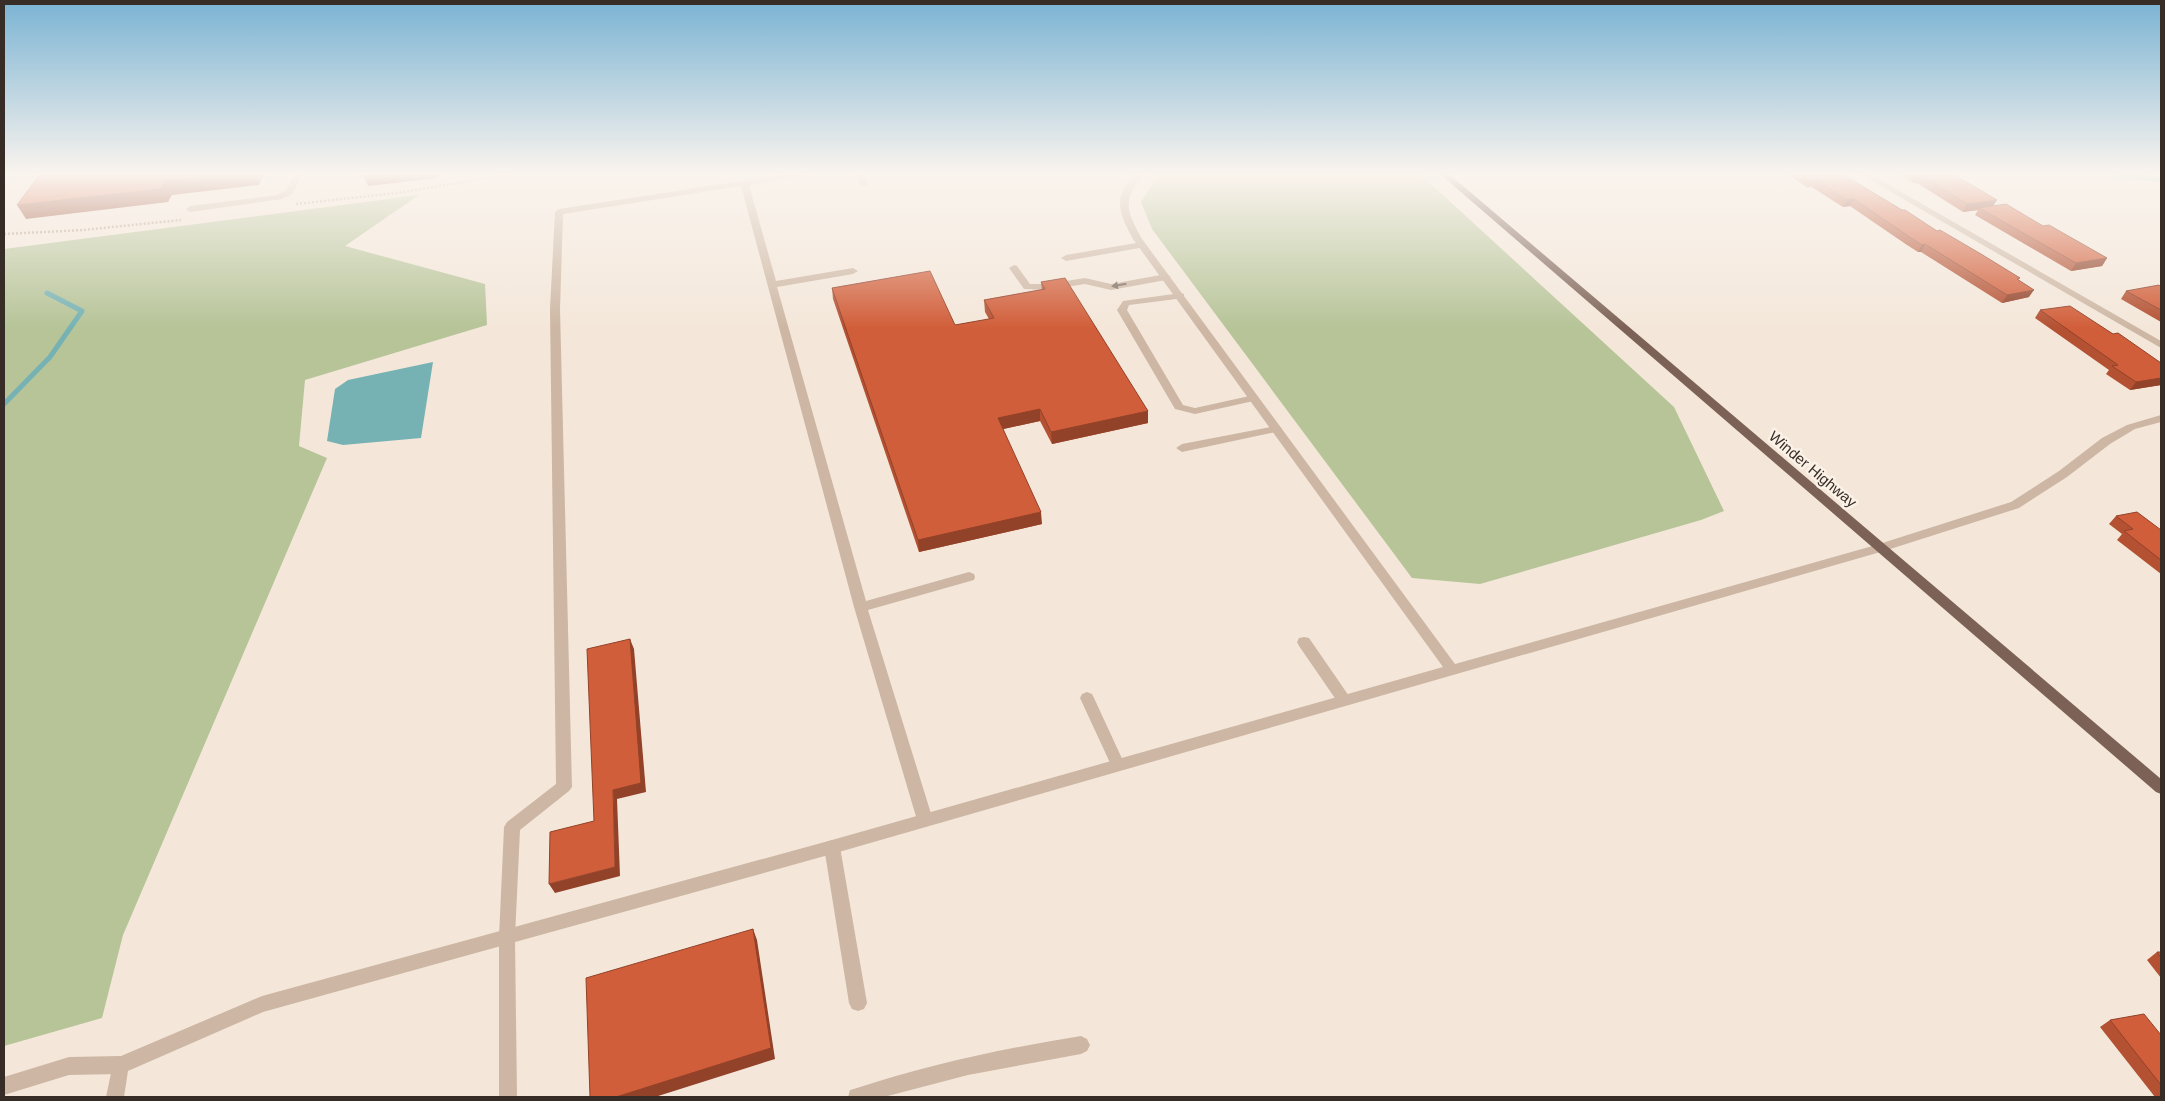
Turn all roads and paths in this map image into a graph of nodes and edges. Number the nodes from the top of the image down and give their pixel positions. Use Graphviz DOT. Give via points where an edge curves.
graph roads {
  1 [pos="558,225"];
  2 [pos="756,225"];
  3 [pos="1131,225"];
  4 [pos="1504,225"];
  5 [pos="1953,225"];
  6 [pos="1142,245"];
  7 [pos="1066,258"];
  8 [pos="1014,268"];
  9 [pos="853,271"];
  10 [pos="1166,277"];
  11 [pos="772,285"];
  12 [pos="1181,296"];
  13 [pos="2161,345"];
  14 [pos="1254,398"];
  15 [pos="2161,418"];
  16 [pos="1276,430"];
  17 [pos="1182,448"];
  18 [pos="1880,548"];
  19 [pos="969,577"];
  20 [pos="861,606"];
  21 [pos="1304,642"];
  22 [pos="1452,670"];
  23 [pos="1087,698"];
  24 [pos="1344,700"];
  25 [pos="1118,765"];
  26 [pos="2161,788"];
  27 [pos="925,820"];
  28 [pos="832,847"];
  29 [pos="506,937"];
  30 [pos="858,1003"];
  31 [pos="1081,1044"];
  32 [pos="120,1066"];
  33 [pos="4,1086"];
  34 [pos="116,1097"];
  35 [pos="508,1097"];
  36 [pos="857,1097"];
  1 -- 29 [label="street" via="555,309 564,787 512,827"];
  2 -- 11 [label="street"];
  3 -- 6 [label="street"];
  4 -- 18 [label="main road, Winder Highway"];
  5 -- 13 [label="street"];
  6 -- 7 [label="street"];
  6 -- 10 [label="street"];
  10 -- 8 [label="street, one-way" via="1111,287 1085,282 1027,287"];
  9 -- 11 [label="street"];
  10 -- 12 [label="street"];
  11 -- 20 [label="street"];
  12 -- 14 [label="street"];
  12 -- 14 [label="street" via="1126,303 1122,310 1179,407 1195,411"];
  14 -- 16 [label="street"];
  15 -- 18 [label="street" via="2131,427 2106,441 2063,474 2014,505"];
  16 -- 17 [label="street"];
  16 -- 22 [label="street"];
  18 -- 22 [label="street"];
  18 -- 26 [label="main road, Winder Highway"];
  19 -- 20 [label="street"];
  20 -- 27 [label="street"];
  21 -- 24 [label="street"];
  22 -- 24 [label="street"];
  23 -- 25 [label="street"];
  24 -- 25 [label="street"];
  25 -- 27 [label="street"];
  27 -- 28 [label="street"];
  28 -- 29 [label="street"];
  28 -- 30 [label="street"];
  29 -- 32 [label="street" via="262,1004"];
  29 -- 35 [label="street"];
  31 -- 36 [label="street" via="1007,1056 904,1081"];
  32 -- 33 [label="street" via="69,1066"];
  32 -- 34 [label="street"];
}
